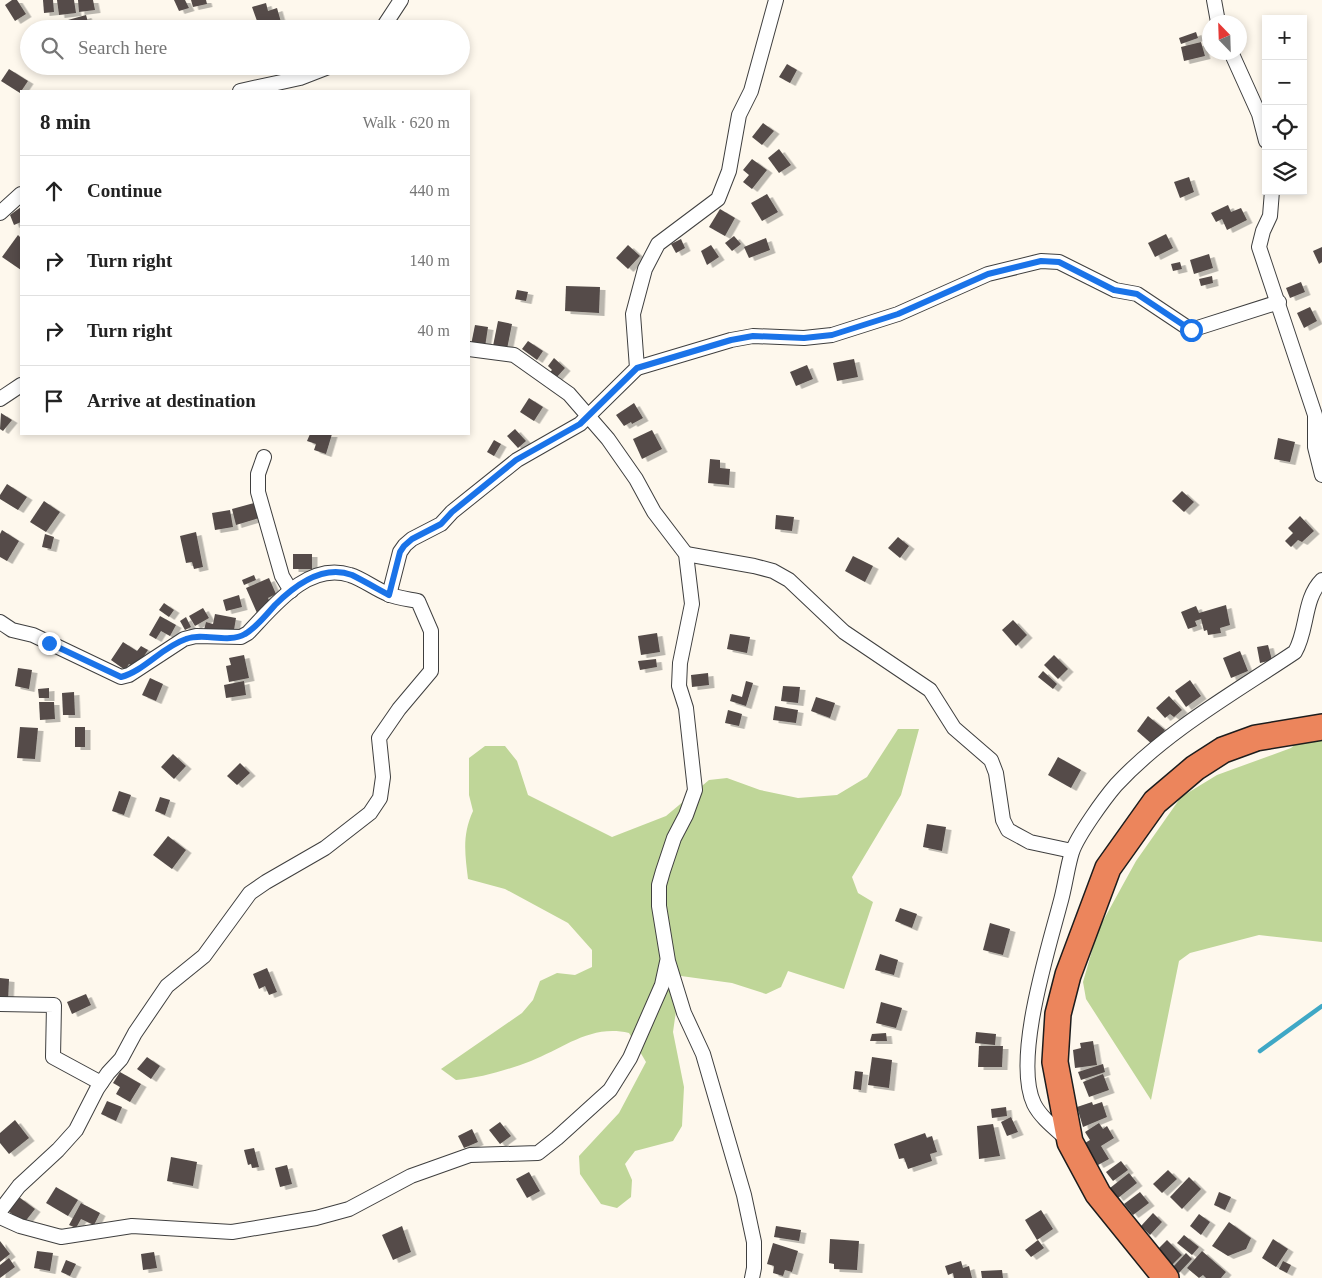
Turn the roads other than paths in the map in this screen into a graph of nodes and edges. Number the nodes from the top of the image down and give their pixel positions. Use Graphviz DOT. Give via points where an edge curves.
graph roads {
  1 [pos="401,0"];
  2 [pos="776,0"];
  3 [pos="1214,0"];
  4 [pos="1217,15"];
  5 [pos="388,20"];
  6 [pos="1235,60"];
  7 [pos="308,75"];
  8 [pos="245,90"];
  9 [pos="1262,126"];
  10 [pos="20,195"];
  11 [pos="1272,195"];
  12 [pos="0,213"];
  13 [pos="1279,302"];
  14 [pos="470,349"];
  15 [pos="637,368"];
  16 [pos="20,386"];
  17 [pos="0,399"];
  18 [pos="589,416"];
  19 [pos="264,457"];
  20 [pos="1322,474"];
  21 [pos="686,554"];
  22 [pos="1322,580"];
  23 [pos="291,591"];
  24 [pos="389,595"];
  25 [pos="0,622"];
  26 [pos="1322,727"];
  27 [pos="1072,851"];
  28 [pos="668,961"];
  29 [pos="0,1004"];
  30 [pos="101,1083"];
  31 [pos="1070,1142"];
  32 [pos="0,1211"];
  33 [pos="0,1217"];
  34 [pos="752,1278"];
  35 [pos="1166,1278"];
  1 -- 5 [label="street"];
  2 -- 15 [label="street" via="751,91 739,115 728,171 718,199 658,244 645,269 633,314"];
  3 -- 4 [label="street"];
  6 -- 9 [label="street"];
  7 -- 8 [label="street"];
  10 -- 12 [label="street"];
  11 -- 13 [label="street" via="1270,216 1260,247"];
  13 -- 15 [label="street" via="1191,330 1137,294 1114,290 1059,262 1041,261 988,274 898,314 832,335 804,338 753,336"];
  13 -- 20 [label="street" via="1315,415 1316,454"];
  14 -- 18 [label="street" via="514,356 553,381"];
  15 -- 18 [label="street"];
  16 -- 17 [label="street"];
  18 -- 21 [label="street" via="623,460 654,512"];
  18 -- 24 [label="street" via="516,460 441,524 412,539 400,552"];
  19 -- 23 [label="street" via="258,474 258,492 282,576"];
  21 -- 27 [label="street" via="740,562 773,571 789,580 844,632 930,690 954,728 991,760 1008,830 1030,842"];
  21 -- 28 [label="street" via="692,604 680,663 679,686 686,708 695,790 674,838 659,885 662,933"];
  22 -- 27 [label="street" via="1316,585 1310,601 1301,641 1295,652 1210,707 1137,763 1114,787"];
  23 -- 24 [label="street" via="308,579 333,572 350,575"];
  23 -- 25 [label="street" via="248,633 184,639 121,677"];
  24 -- 30 [label="street" via="418,601 431,631 431,671 379,738 383,776 380,798 355,827 250,893 204,956 167,986 134,1033 121,1059"];
  26 -- 31 [label="highway" via="1256,738 1211,757 1155,802 1108,868 1068,975 1058,1014 1055,1062"];
  27 -- 31 [label="street" via="1039,980 1028,1047 1029,1082 1034,1104"];
  28 -- 33 [label="street" via="662,985 630,1058 610,1090 538,1152 470,1155 411,1176 349,1209 232,1232 132,1226 60,1237"];
  28 -- 34 [label="street" via="684,1014 703,1054 744,1195 754,1242"];
  29 -- 30 [label="street" via="54,1006 53,1057"];
  30 -- 32 [label="street" via="76,1130 19,1186"];
  31 -- 35 [label="highway" via="1098,1194"];
}
